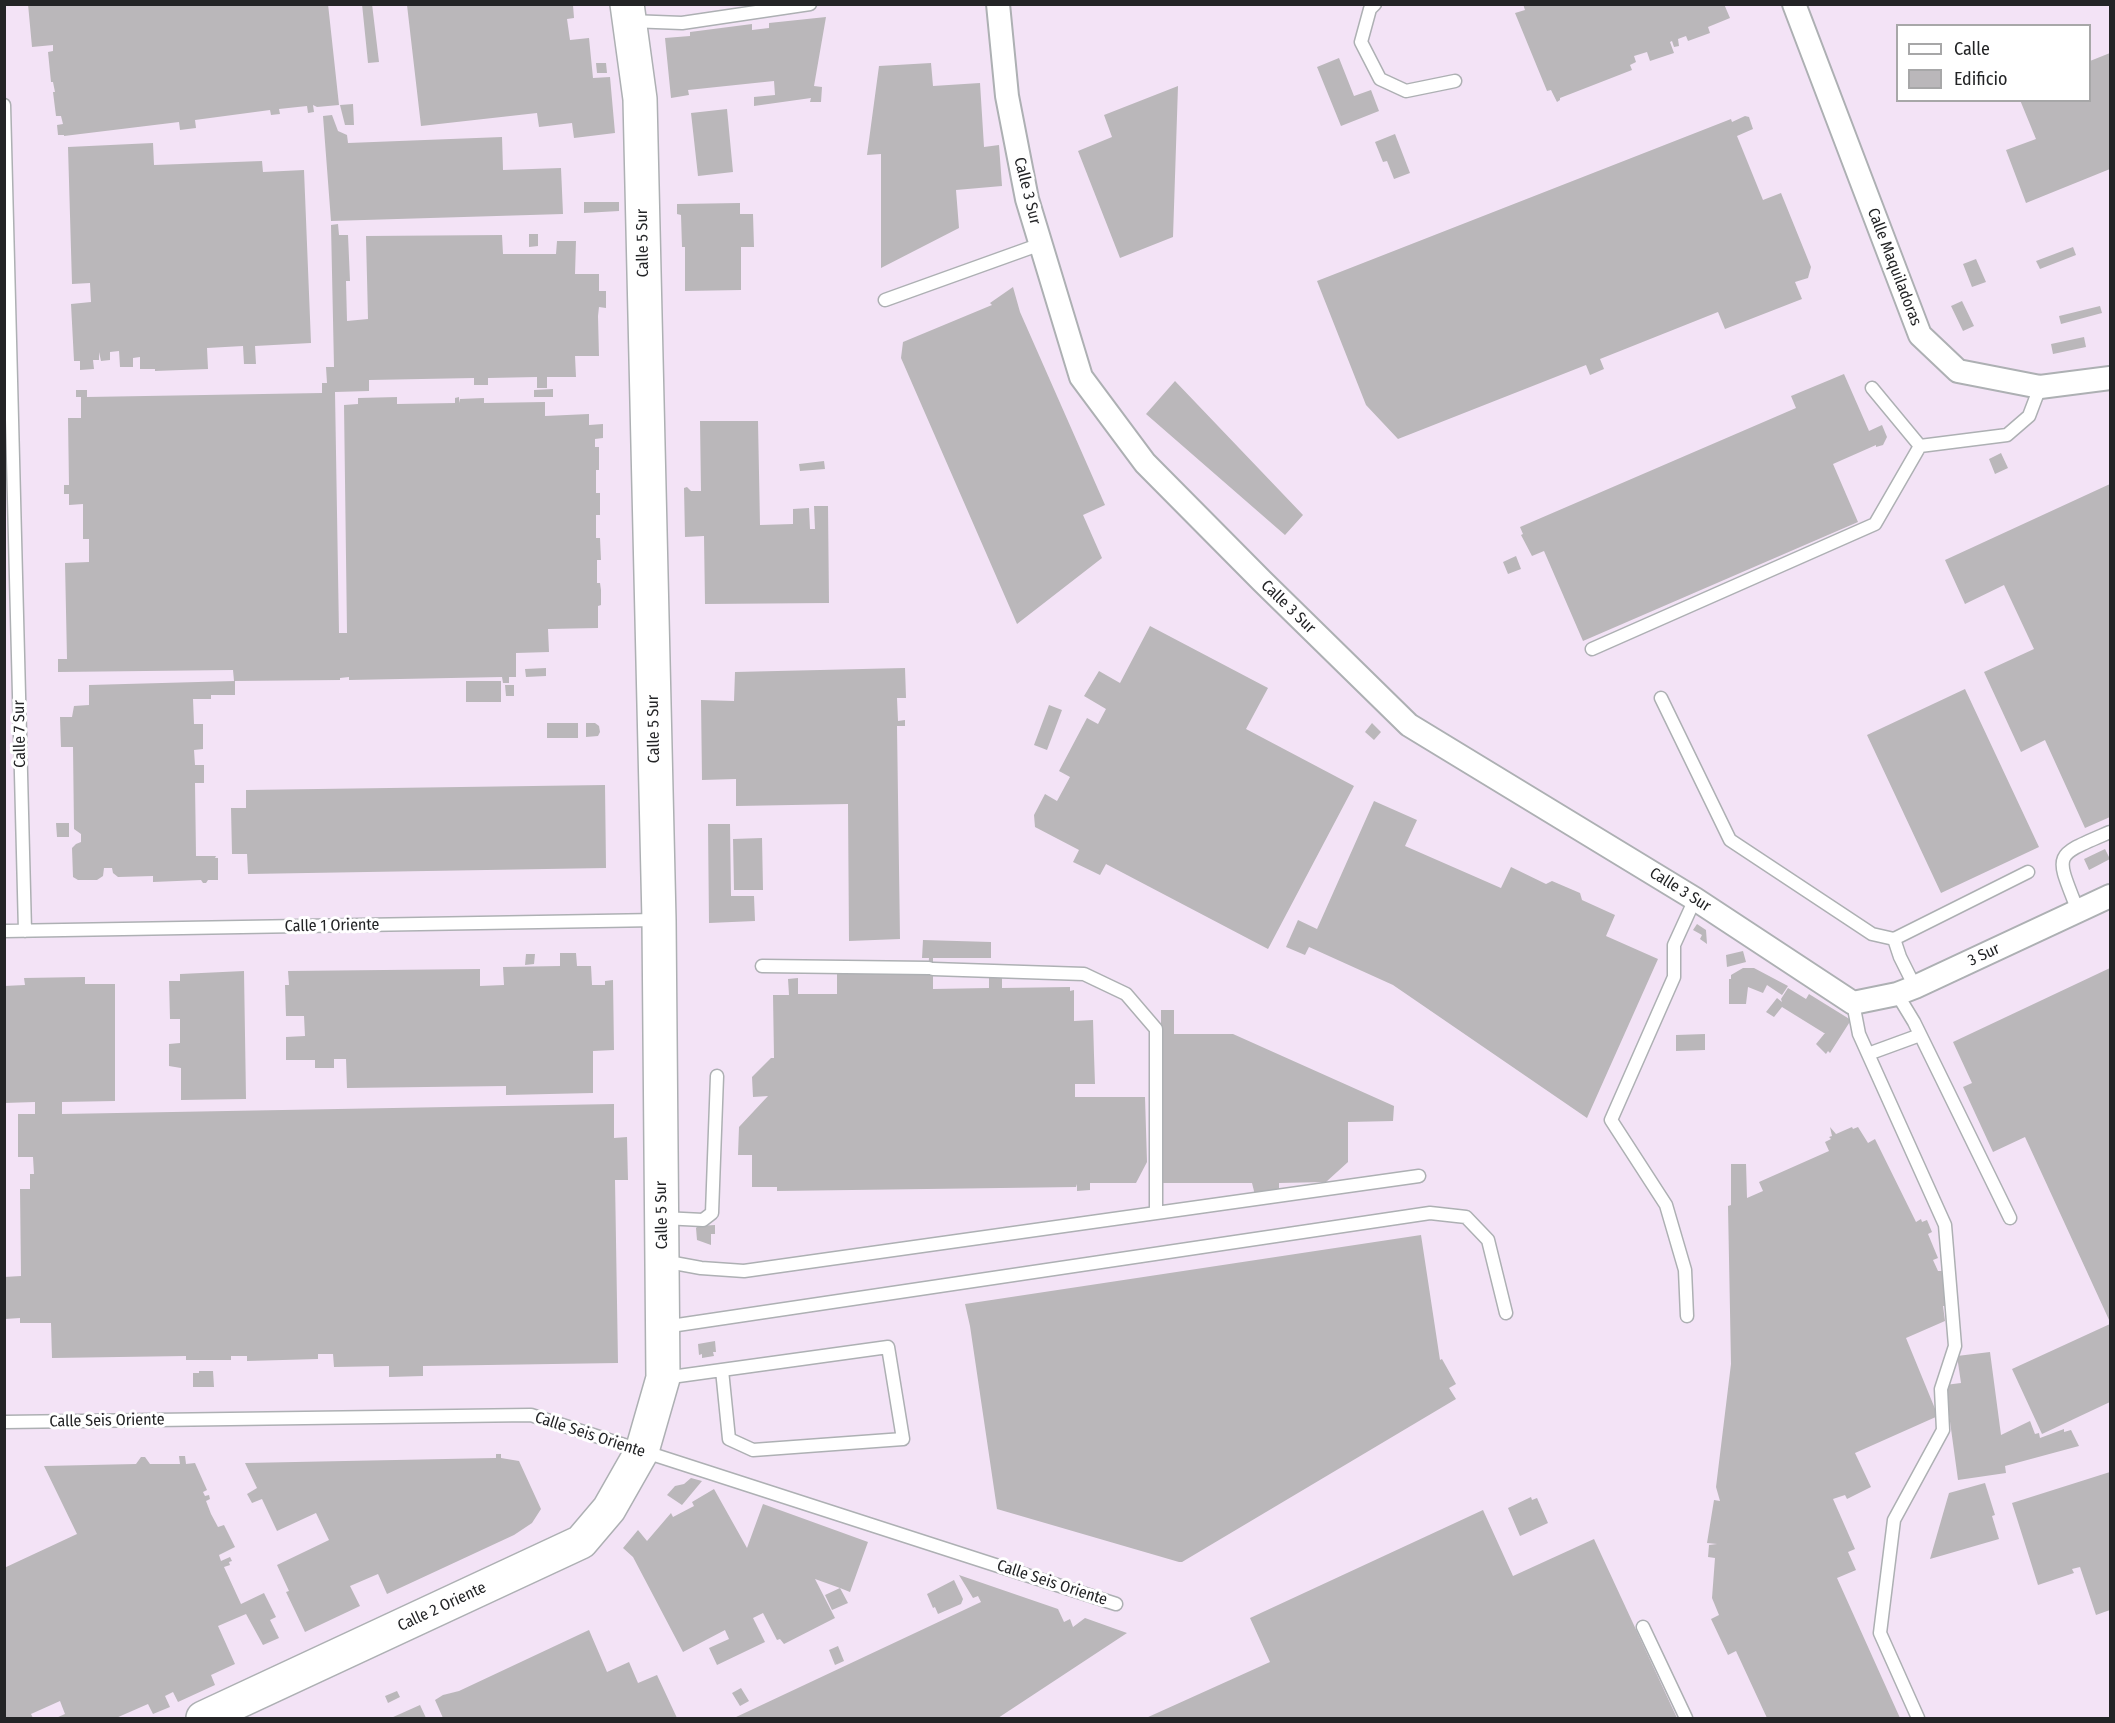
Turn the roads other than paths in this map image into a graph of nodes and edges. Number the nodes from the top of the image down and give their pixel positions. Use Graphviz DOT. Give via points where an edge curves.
graph roads {
  1 [pos="810,4"];
  2 [pos="998,4"];
  3 [pos="1375,4"];
  4 [pos="1794,4"];
  5 [pos="628,13"];
  6 [pos="1455,81"];
  7 [pos="4,105"];
  8 [pos="1041,244"];
  9 [pos="885,300"];
  10 [pos="2110,378"];
  11 [pos="2040,387"];
  12 [pos="1872,388"];
  13 [pos="1920,446"];
  14 [pos="1592,649"];
  15 [pos="1661,698"];
  16 [pos="2110,832"];
  17 [pos="2028,872"];
  18 [pos="2110,896"];
  19 [pos="1695,899"];
  20 [pos="2078,911"];
  21 [pos="659,920"];
  22 [pos="4,931"];
  23 [pos="25,931"];
  24 [pos="1894,939"];
  25 [pos="762,966"];
  26 [pos="1906,991"];
  27 [pos="1853,1004"];
  28 [pos="1920,1035"];
  29 [pos="1868,1054"];
  30 [pos="717,1076"];
  31 [pos="1419,1176"];
  32 [pos="1156,1212"];
  33 [pos="661,1218"];
  34 [pos="2010,1218"];
  35 [pos="662,1261"];
  36 [pos="1506,1312"];
  37 [pos="1686,1316"];
  38 [pos="663,1327"];
  39 [pos="722,1370"];
  40 [pos="663,1378"];
  41 [pos="4,1422"];
  42 [pos="642,1451"];
  43 [pos="1116,1604"];
  44 [pos="1643,1628"];
  45 [pos="203,1719"];
  46 [pos="1686,1719"];
  47 [pos="1918,1719"];
  1 -- 5 [label="lane" via="682,23"];
  2 -- 8 [label="street, Calle 3 Sur" via="1007,96 1027,199"];
  3 -- 6 [label="lane" via="1361,42 1380,79 1406,91"];
  4 -- 11 [label="street, Calle Maquiladoras" via="1920,335 1958,371"];
  5 -- 21 [label="street, Calle 5 Sur" via="640,99"];
  7 -- 23 [label="lane, Calle 7 Sur"];
  8 -- 9 [label="lane"];
  8 -- 19 [label="street, Calle 3 Sur" via="1081,377 1145,463 1262,581 1409,724"];
  10 -- 11 [label="street, Calle Maquiladoras"];
  11 -- 13 [label="lane" via="2029,417 2007,435"];
  12 -- 13 [label="lane"];
  13 -- 14 [label="lane" via="1875,524"];
  15 -- 24 [label="lane" via="1730,840 1872,934"];
  16 -- 20 [label="lane" via="2073,848 2063,857 2061,867"];
  17 -- 24 [label="lane"];
  18 -- 20 [label="street, 3 Sur"];
  19 -- 27 [label="street, Calle 3 Sur"];
  19 -- 37 [label="lane" via="1674,945 1674,977 1611,1120 1666,1205 1685,1270"];
  20 -- 26 [label="street, 3 Sur"];
  21 -- 23 [label="lane, Calle 1 Oriente"];
  21 -- 33 [label="street, Calle 5 Sur"];
  22 -- 23 [label="lane, Calle 1 Oriente"];
  24 -- 26 [label="lane"];
  25 -- 32 [label="lane" via="1084,974 1126,994 1156,1029"];
  26 -- 27 [label="street, 3 Sur"];
  26 -- 28 [label="lane"];
  27 -- 29 [label="lane"];
  28 -- 29 [label="lane"];
  28 -- 34 [label="lane"];
  29 -- 47 [label="lane" via="1945,1225 1955,1346 1941,1389 1943,1430 1894,1520 1882,1611 1880,1633"];
  30 -- 33 [label="lane" via="712,1213 703,1220"];
  31 -- 32 [label="lane"];
  32 -- 35 [label="lane" via="744,1271"];
  33 -- 35 [label="street, Calle 5 Sur"];
  35 -- 38 [label="street, Calle 5 Sur"];
  36 -- 38 [label="lane" via="1488,1240 1466,1217 1430,1213"];
  38 -- 40 [label="street, Calle 5 Sur"];
  39 -- 39 [label="lane" via="888,1347 903,1439 753,1450 729,1439"];
  39 -- 40 [label="lane"];
  40 -- 42 [label="street, Calle 5 Sur"];
  41 -- 42 [label="lane, Calle Seis Oriente" via="531,1415"];
  42 -- 43 [label="lane, Calle Seis Oriente"];
  42 -- 45 [label="street, Calle 2 Oriente" via="609,1509 581,1542"];
  44 -- 46 [label="lane"];
}
